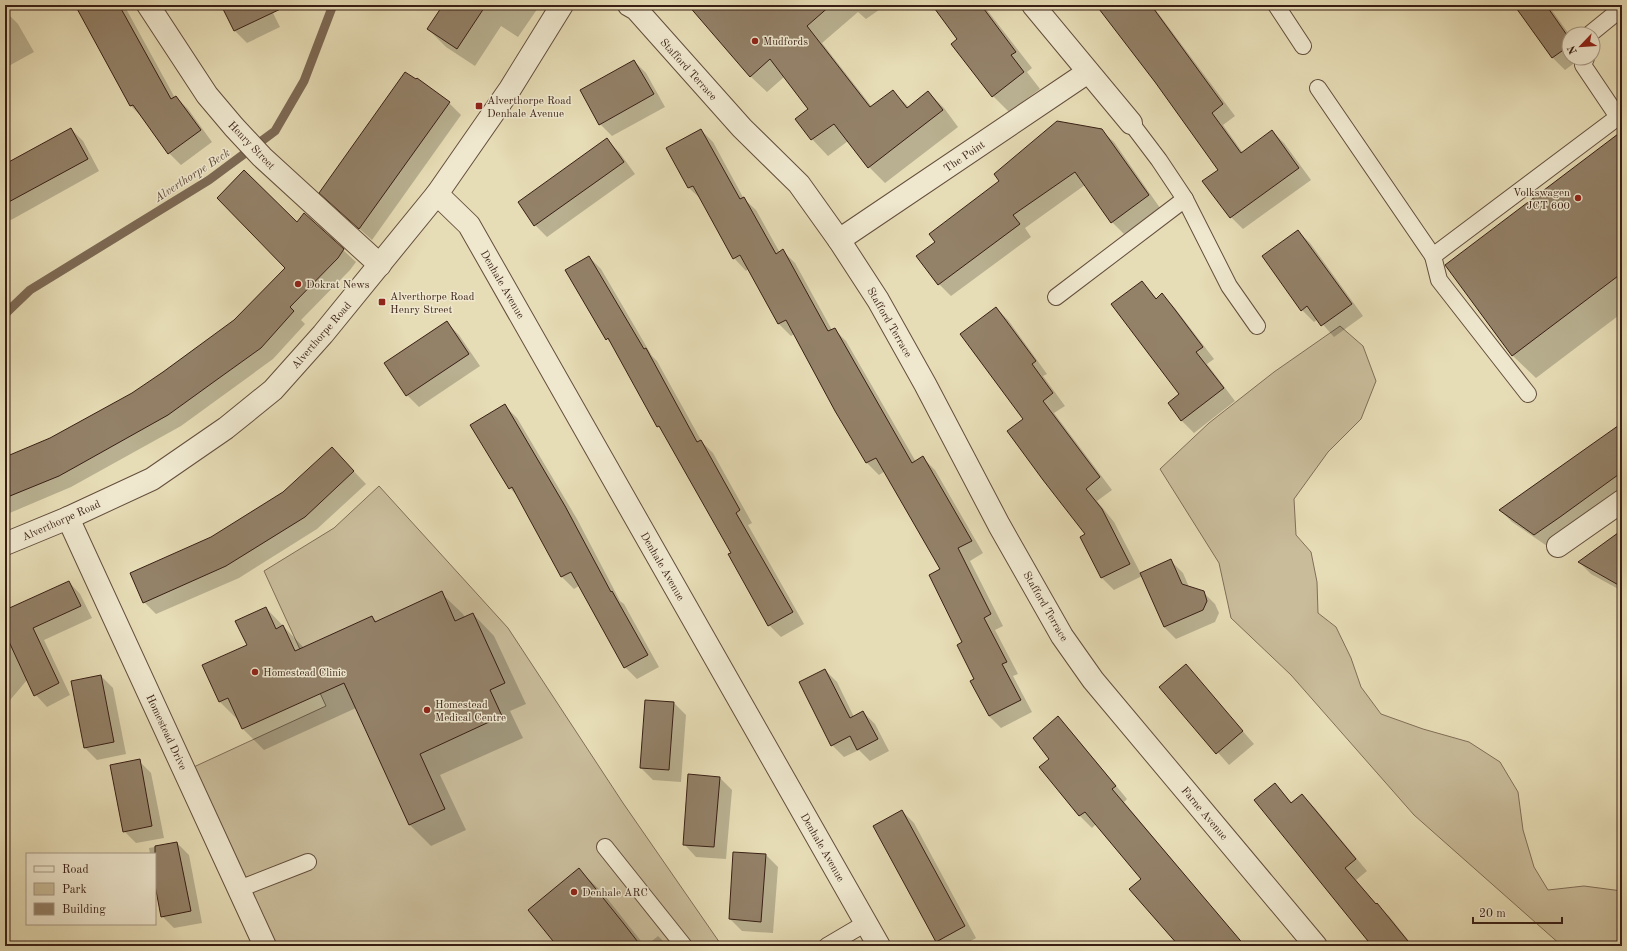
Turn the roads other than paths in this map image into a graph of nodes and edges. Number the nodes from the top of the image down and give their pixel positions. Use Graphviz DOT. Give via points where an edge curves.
graph roads {
  1 [pos="148,5"];
  2 [pos="562,5"];
  3 [pos="628,5"];
  4 [pos="1034,5"];
  5 [pos="1276,5"];
  6 [pos="1622,8"];
  7 [pos="1600,26"];
  8 [pos="1303,46"];
  9 [pos="1584,66"];
  10 [pos="1088,72"];
  11 [pos="1318,88"];
  12 [pos="1620,116"];
  13 [pos="1131,122"];
  14 [pos="437,194"];
  15 [pos="1185,199"];
  16 [pos="839,240"];
  17 [pos="1433,256"];
  18 [pos="380,265"];
  19 [pos="1056,298"];
  20 [pos="1257,326"];
  21 [pos="1528,394"];
  22 [pos="1622,501"];
  23 [pos="68,518"];
  24 [pos="5,544"];
  25 [pos="1558,546"];
  26 [pos="1094,680"];
  27 [pos="605,848"];
  28 [pos="308,862"];
  29 [pos="239,889"];
  30 [pos="866,923"];
  31 [pos="265,946"];
  32 [pos="684,946"];
  33 [pos="827,946"];
  34 [pos="879,946"];
  35 [pos="1316,946"];
  1 -- 18 [label="street, Henry Street" via="207,95 234,127 262,157"];
  2 -- 14 [label="street, Alverthorpe Road" via="510,88"];
  3 -- 16 [label="street, Stafford Terrace" via="640,15 742,128 799,184"];
  4 -- 10 [label="street"];
  5 -- 8 [label="lane"];
  6 -- 7 [label="lane"];
  9 -- 12 [label="lane"];
  10 -- 13 [label="street"];
  10 -- 16 [label="street, The Point"];
  11 -- 17 [label="lane"];
  12 -- 17 [label="lane"];
  13 -- 15 [label="lane"];
  14 -- 18 [label="street, Alverthorpe Road"];
  14 -- 30 [label="street, Denhale Avenue" via="470,226"];
  15 -- 19 [label="lane"];
  15 -- 20 [label="lane" via="1229,286"];
  16 -- 26 [label="street, Stafford Terrace" via="882,307 1062,636"];
  17 -- 21 [label="lane" via="1439,280"];
  18 -- 23 [label="street, Alverthorpe Road" via="273,390 226,428 152,479"];
  22 -- 25 [label="street"];
  23 -- 24 [label="street, Alverthorpe Road"];
  23 -- 29 [label="street, Homestead Drive"];
  26 -- 35 [label="street, Farne Avenue"];
  27 -- 32 [label="lane"];
  28 -- 29 [label="lane"];
  29 -- 31 [label="street, Homestead Drive"];
  30 -- 33 [label="lane"];
  30 -- 34 [label="street, Denhale Avenue"];
}
